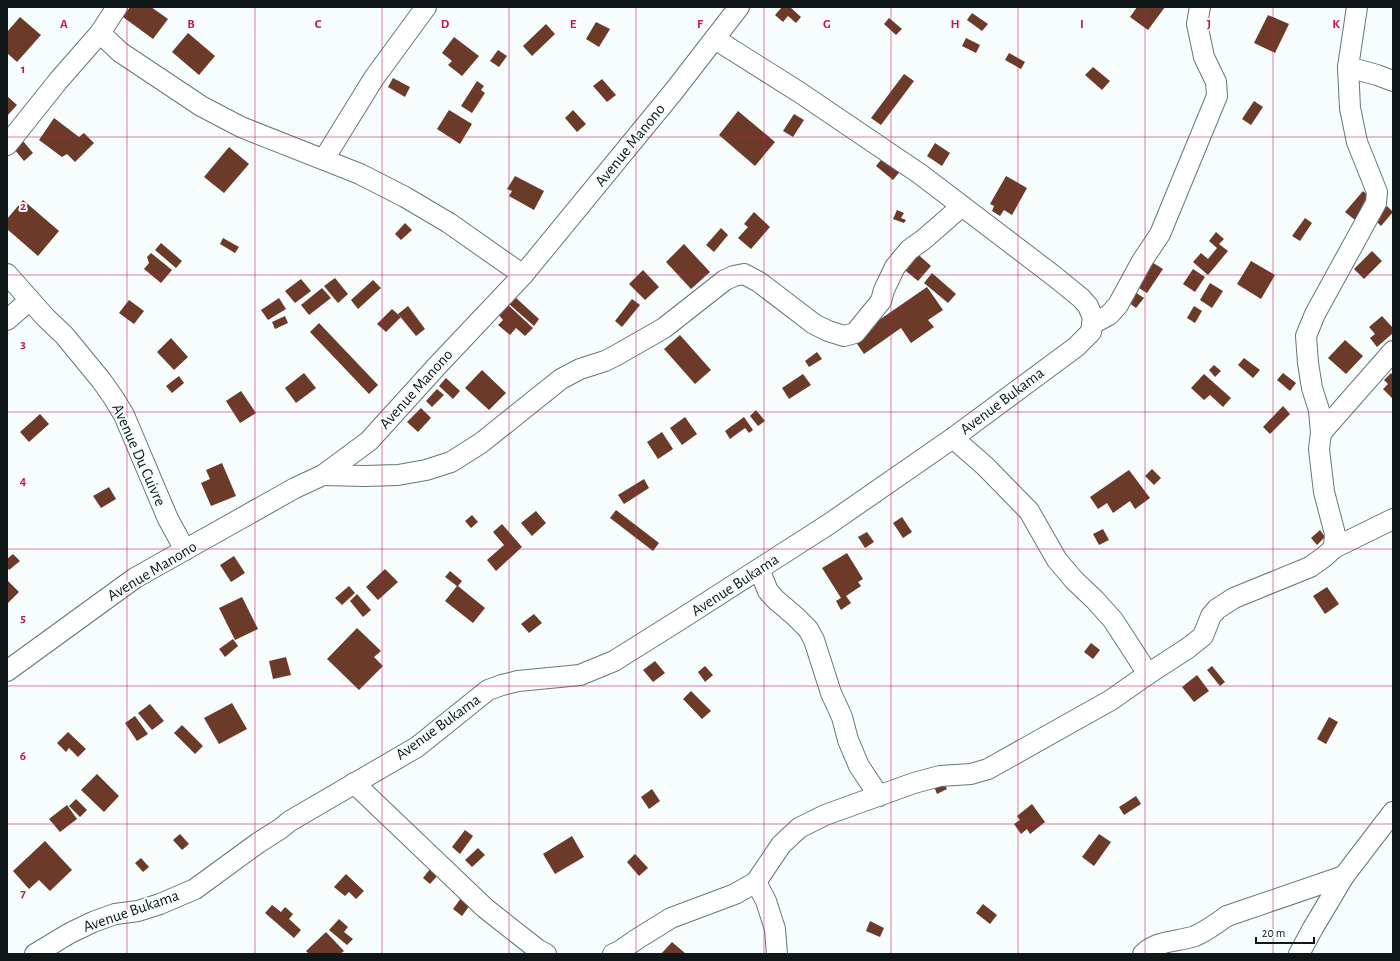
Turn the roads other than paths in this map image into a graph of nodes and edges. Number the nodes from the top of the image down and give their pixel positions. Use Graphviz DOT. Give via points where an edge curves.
graph roads {
  1 [pos="117,7"];
  2 [pos="426,7"];
  3 [pos="739,7"];
  4 [pos="1200,7"];
  5 [pos="1357,7"];
  6 [pos="100,34"];
  7 [pos="715,39"];
  8 [pos="1348,67"];
  9 [pos="1393,81"];
  10 [pos="7,145"];
  11 [pos="324,159"];
  12 [pos="962,206"];
  13 [pos="7,274"];
  14 [pos="523,275"];
  15 [pos="30,300"];
  16 [pos="7,320"];
  17 [pos="1092,324"];
  18 [pos="1393,351"];
  19 [pos="1321,433"];
  20 [pos="953,438"];
  21 [pos="323,475"];
  22 [pos="1393,519"];
  23 [pos="1334,548"];
  24 [pos="185,550"];
  25 [pos="759,569"];
  26 [pos="7,671"];
  27 [pos="1148,674"];
  28 [pos="354,783"];
  29 [pos="878,796"];
  30 [pos="1393,812"];
  31 [pos="1344,876"];
  32 [pos="756,882"];
  33 [pos="35,954"];
  34 [pos="546,954"];
  35 [pos="613,954"];
  36 [pos="777,954"];
  37 [pos="1144,954"];
  38 [pos="1299,954"];
  1 -- 6 [label="street"];
  2 -- 11 [label="street" via="374,78"];
  3 -- 7 [label="street, Avenue Manono"];
  4 -- 17 [label="street" via="1197,24 1204,57 1216,82 1217,96 1160,234 1118,305 1109,315"];
  5 -- 8 [label="street"];
  6 -- 10 [label="street" via="58,81"];
  6 -- 11 [label="street" via="125,56 201,106 241,126"];
  7 -- 12 [label="street" via="805,96 920,174"];
  7 -- 14 [label="street, Avenue Manono"];
  8 -- 9 [label="street"];
  8 -- 19 [label="street" via="1350,108 1357,142 1377,192 1376,203 1315,314 1306,336 1308,363 1319,410"];
  11 -- 14 [label="street" via="405,197 449,223"];
  12 -- 17 [label="street" via="1081,298 1091,312"];
  12 -- 21 [label="street" via="909,250 895,267 881,301 855,333 844,336 828,331 814,324 759,282 744,274 734,276 725,280 664,328 605,361 580,369 561,379 481,443 451,462 398,475"];
  13 -- 15 [label="street, Avenue Du Cuivre"];
  14 -- 21 [label="street, Avenue Manono" via="369,441"];
  15 -- 16 [label="street"];
  15 -- 24 [label="street, Avenue Du Cuivre" via="64,335 114,397 168,519"];
  17 -- 20 [label="street, Avenue Bukama" via="1091,332 1076,347"];
  18 -- 19 [label="street"];
  19 -- 23 [label="street" via="1319,448 1324,492 1335,534"];
  20 -- 25 [label="street, Avenue Bukama"];
  20 -- 27 [label="street" via="1029,511 1057,560 1114,620"];
  21 -- 24 [label="street, Avenue Manono"];
  22 -- 23 [label="street"];
  23 -- 27 [label="street" via="1310,567 1234,598 1217,609 1211,616 1203,636"];
  24 -- 26 [label="street, Avenue Manono" via="135,578"];
  25 -- 28 [label="street, Avenue Bukama" via="614,661 580,675 518,681 488,690 417,746"];
  25 -- 29 [label="street" via="768,591 796,617 814,640 848,740 859,766"];
  27 -- 29 [label="street" via="1111,700 988,769 971,774 940,776"];
  28 -- 33 [label="street, Avenue Bukama" via="258,843 195,889 160,904 138,911 115,914 93,922"];
  28 -- 34 [label="street" via="485,908"];
  29 -- 32 [label="street" via="825,815 799,828 781,845"];
  30 -- 31 [label="street"];
  31 -- 37 [label="street" via="1227,916 1196,936 1162,943 1148,949"];
  31 -- 38 [label="street"];
  32 -- 35 [label="street" via="735,894 671,918"];
  32 -- 36 [label="street" via="775,928"];
}
